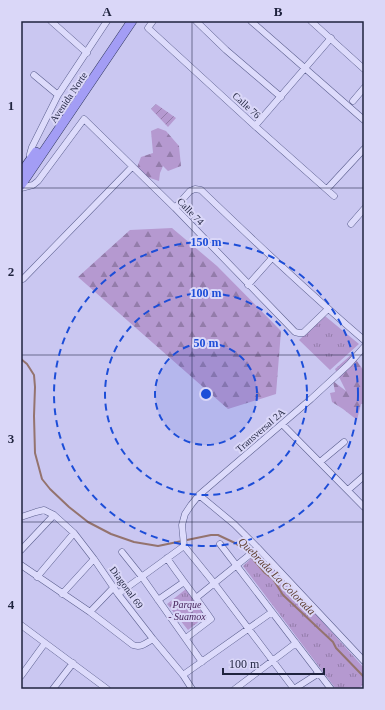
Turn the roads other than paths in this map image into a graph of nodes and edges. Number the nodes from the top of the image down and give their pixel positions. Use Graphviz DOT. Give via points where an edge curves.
graph roads {
  1 [pos="51,21"];
  2 [pos="107,21"];
  3 [pos="126,21"];
  4 [pos="132,21"];
  5 [pos="153,21"];
  6 [pos="196,21"];
  7 [pos="252,21"];
  8 [pos="311,21"];
  9 [pos="331,38"];
  10 [pos="86,53"];
  11 [pos="305,68"];
  12 [pos="364,69"];
  13 [pos="34,75"];
  14 [pos="364,88"];
  15 [pos="58,95"];
  16 [pos="281,97"];
  17 [pos="352,101"];
  18 [pos="364,120"];
  19 [pos="256,126"];
  20 [pos="364,149"];
  21 [pos="30,161"];
  22 [pos="132,167"];
  23 [pos="21,173"];
  24 [pos="21,185"];
  25 [pos="21,188"];
  26 [pos="327,189"];
  27 [pos="334,196"];
  28 [pos="175,208"];
  29 [pos="364,209"];
  30 [pos="351,224"];
  31 [pos="272,258"];
  32 [pos="21,279"];
  33 [pos="248,285"];
  34 [pos="328,309"];
  35 [pos="364,340"];
  36 [pos="364,347"];
  37 [pos="282,424"];
  38 [pos="344,442"];
  39 [pos="320,462"];
  40 [pos="364,476"];
  41 [pos="348,490"];
  42 [pos="199,495"];
  43 [pos="364,506"];
  44 [pos="54,515"];
  45 [pos="21,517"];
  46 [pos="74,533"];
  47 [pos="220,544"];
  48 [pos="184,546"];
  49 [pos="21,550"];
  50 [pos="256,550"];
  51 [pos="122,552"];
  52 [pos="167,558"];
  53 [pos="94,559"];
  54 [pos="21,565"];
  55 [pos="236,566"];
  56 [pos="37,577"];
  57 [pos="142,577"];
  58 [pos="184,582"];
  59 [pos="214,583"];
  60 [pos="114,587"];
  61 [pos="62,594"];
  62 [pos="118,594"];
  63 [pos="196,598"];
  64 [pos="158,600"];
  65 [pos="90,612"];
  66 [pos="272,612"];
  67 [pos="21,625"];
  68 [pos="248,629"];
  69 [pos="186,638"];
  70 [pos="153,639"];
  71 [pos="296,642"];
  72 [pos="46,643"];
  73 [pos="272,660"];
  74 [pos="364,661"];
  75 [pos="202,662"];
  76 [pos="73,663"];
  77 [pos="319,673"];
  78 [pos="183,675"];
  79 [pos="21,676"];
  80 [pos="99,687"];
  81 [pos="191,688"];
  82 [pos="53,689"];
  83 [pos="107,689"];
  84 [pos="235,689"];
  85 [pos="294,689"];
  86 [pos="331,689"];
  1 -- 10 [label="street"];
  2 -- 10 [label="street"];
  3 -- 21 [label="main road, Avenida Norte"];
  4 -- 24 [label="main road, Avenida Norte"];
  5 -- 19 [label="street, Calle 76" via="148,28"];
  6 -- 16 [label="street"];
  7 -- 11 [label="street"];
  8 -- 9 [label="street"];
  9 -- 11 [label="street"];
  9 -- 12 [label="street"];
  10 -- 15 [label="street"];
  11 -- 16 [label="street"];
  11 -- 18 [label="street"];
  13 -- 15 [label="street"];
  14 -- 17 [label="street"];
  15 -- 21 [label="street" via="32,147"];
  16 -- 19 [label="street"];
  19 -- 26 [label="street, Calle 76"];
  20 -- 26 [label="street"];
  21 -- 23 [label="main road, Avenida Norte"];
  22 -- 25 [label="street, Calle 74" via="84,119 38,181"];
  22 -- 28 [label="street, Calle 74"];
  22 -- 32 [label="street"];
  26 -- 27 [label="street, Calle 76"];
  28 -- 31 [label="street" via="190,191 201,190"];
  28 -- 33 [label="street, Calle 74"];
  29 -- 30 [label="street"];
  31 -- 33 [label="street"];
  31 -- 34 [label="street"];
  33 -- 34 [label="street, Calle 74" via="299,334 304,333"];
  34 -- 35 [label="street"];
  36 -- 37 [label="street, Transversal 2A" via="329,383"];
  37 -- 39 [label="street"];
  37 -- 42 [label="street, Transversal 2A"];
  38 -- 39 [label="street"];
  39 -- 41 [label="street"];
  40 -- 41 [label="street"];
  41 -- 43 [label="street"];
  42 -- 48 [label="street, Transversal 2A" via="185,514 182,525"];
  42 -- 50 [label="street" via="234,524"];
  44 -- 45 [label="street" via="44,510"];
  44 -- 46 [label="street, Diagonal 69"];
  44 -- 49 [label="street"];
  46 -- 53 [label="street, Diagonal 69"];
  46 -- 56 [label="street"];
  47 -- 55 [label="street"];
  48 -- 52 [label="street"];
  48 -- 59 [label="street"];
  50 -- 55 [label="street"];
  50 -- 74 [label="street"];
  51 -- 57 [label="street"];
  52 -- 57 [label="street"];
  52 -- 58 [label="street"];
  53 -- 60 [label="street, Diagonal 69"];
  53 -- 61 [label="street"];
  54 -- 56 [label="street"];
  55 -- 59 [label="street"];
  55 -- 66 [label="street"];
  56 -- 61 [label="street"];
  57 -- 62 [label="street"];
  57 -- 64 [label="street"];
  58 -- 63 [label="street"];
  58 -- 64 [label="street"];
  59 -- 63 [label="street"];
  59 -- 68 [label="street"];
  60 -- 62 [label="street, Diagonal 69"];
  60 -- 65 [label="street"];
  61 -- 65 [label="street"];
  62 -- 70 [label="street, Diagonal 69"];
  63 -- 69 [label="street" via="211,619"];
  64 -- 69 [label="street"];
  65 -- 70 [label="street" via="133,645 142,646"];
  66 -- 68 [label="street"];
  66 -- 71 [label="street"];
  67 -- 72 [label="street"];
  68 -- 73 [label="street"];
  68 -- 75 [label="street"];
  69 -- 75 [label="street"];
  70 -- 78 [label="street, Diagonal 69"];
  71 -- 73 [label="street"];
  71 -- 77 [label="street"];
  72 -- 76 [label="street"];
  72 -- 79 [label="street"];
  73 -- 84 [label="street"];
  73 -- 85 [label="street"];
  75 -- 78 [label="street"];
  76 -- 80 [label="street"];
  76 -- 82 [label="street"];
  77 -- 85 [label="street"];
  77 -- 86 [label="street"];
  78 -- 81 [label="street, Diagonal 69"];
  80 -- 83 [label="street"];
}
